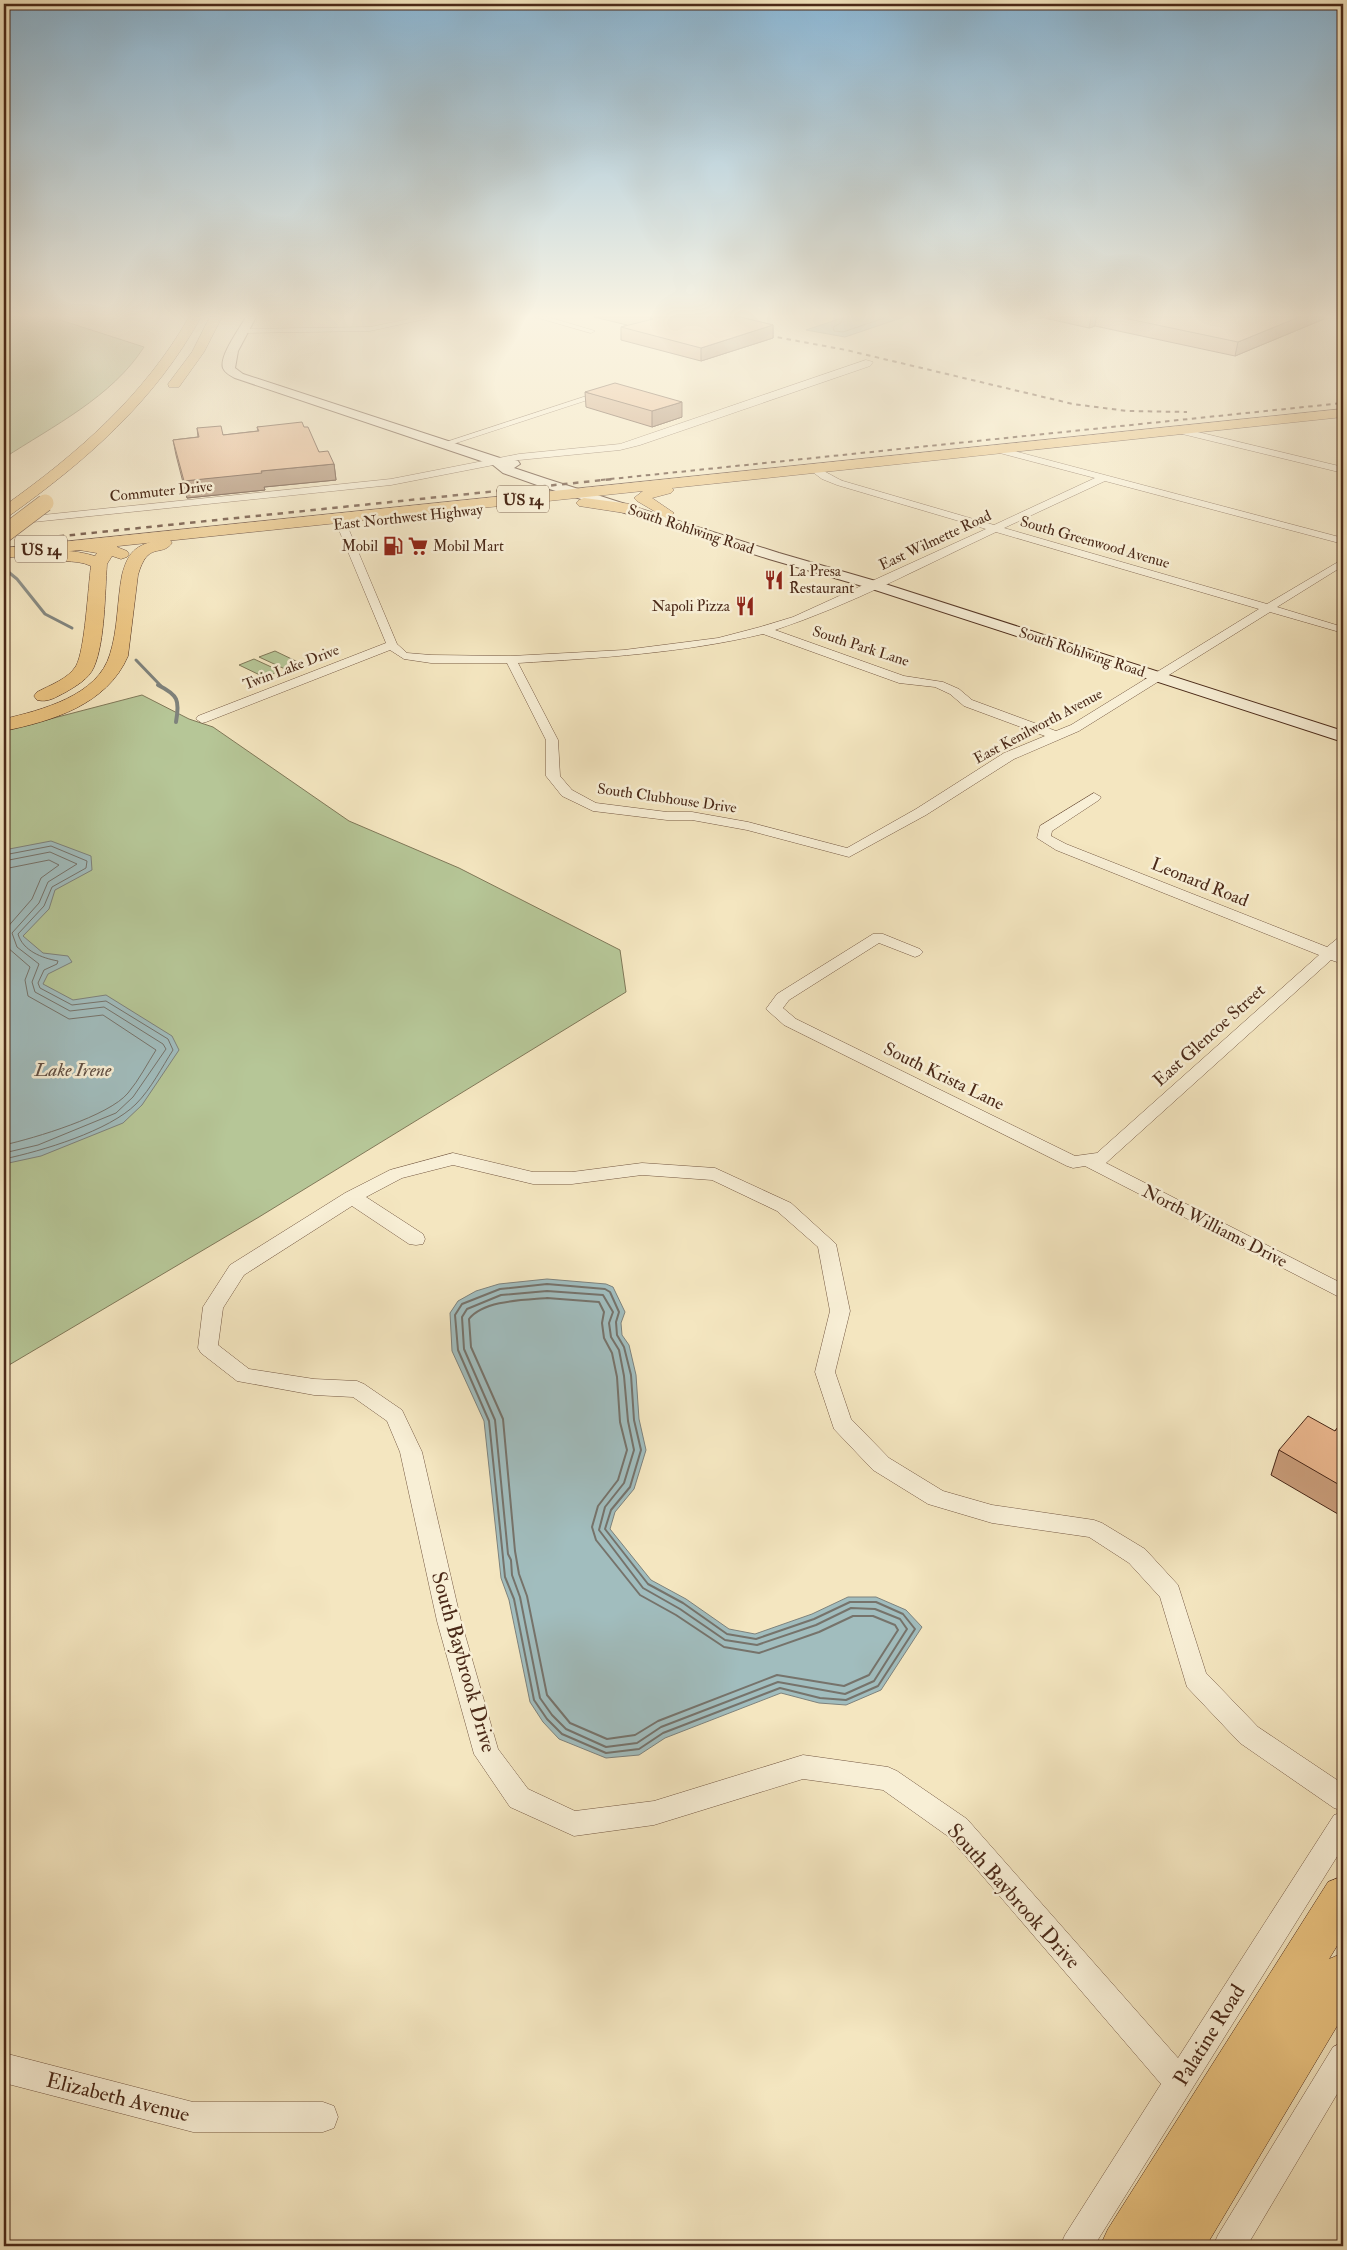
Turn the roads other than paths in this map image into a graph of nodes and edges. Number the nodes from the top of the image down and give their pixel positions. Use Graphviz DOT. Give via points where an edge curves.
graph roads {
  1 [pos="114,422"];
  2 [pos="378,422"];
  3 [pos="513,422"];
  4 [pos="700,422"];
  5 [pos="1255,422"];
  6 [pos="1177,430"];
  7 [pos="444,444"];
  8 [pos="995,449"];
  9 [pos="498,462"];
  10 [pos="816,470"];
  11 [pos="1343,470"];
  12 [pos="1103,478"];
  13 [pos="547,484"];
  14 [pos="674,489"];
  15 [pos="595,494"];
  16 [pos="49,500"];
  17 [pos="508,501"];
  18 [pos="10,509"];
  19 [pos="631,509"];
  20 [pos="666,512"];
  21 [pos="448,513"];
  22 [pos="340,521"];
  23 [pos="4,522"];
  24 [pos="996,528"];
  25 [pos="4,534"];
  26 [pos="1343,541"];
  27 [pos="164,543"];
  28 [pos="106,552"];
  29 [pos="4,553"];
  30 [pos="4,560"];
  31 [pos="1343,562"];
  32 [pos="132,566"];
  33 [pos="821,568"];
  34 [pos="874,585"];
  35 [pos="1268,608"];
  36 [pos="764,630"];
  37 [pos="1343,630"];
  38 [pos="392,644"];
  39 [pos="512,660"];
  40 [pos="1158,677"];
  41 [pos="4,710"];
  42 [pos="202,719"];
  43 [pos="4,725"];
  44 [pos="1057,736"];
  45 [pos="1343,737"];
  46 [pos="1094,797"];
  47 [pos="849,853"];
  48 [pos="1343,941"];
  49 [pos="915,952"];
  50 [pos="1336,956"];
  51 [pos="1094,1159"];
  52 [pos="352,1197"];
  53 [pos="416,1239"];
  54 [pos="1343,1292"];
  55 [pos="1343,1799"];
  56 [pos="1343,1824"];
  57 [pos="1343,1897"];
  58 [pos="1343,1975"];
  59 [pos="1343,2057"];
  60 [pos="4,2068"];
  61 [pos="1180,2082"];
  62 [pos="323,2117"];
  63 [pos="1076,2246"];
  64 [pos="1125,2246"];
  65 [pos="1178,2246"];
  66 [pos="1229,2246"];
  1 -- 18 [label="main road" via="80,454"];
  2 -- 7 [label="street"];
  3 -- 7 [label="street"];
  4 -- 9 [label="street, Commuter Drive" via="637,444"];
  5 -- 6 [label="main road, East Northwest Highway / US 14"];
  6 -- 8 [label="main road, East Northwest Highway / US 14"];
  6 -- 11 [label="street"];
  7 -- 9 [label="street"];
  8 -- 10 [label="main road, East Northwest Highway / US 14" via="879,466"];
  8 -- 12 [label="street"];
  9 -- 13 [label="street" via="508,470"];
  9 -- 15 [label="street" via="525,466"];
  9 -- 23 [label="street, Commuter Drive" via="391,482"];
  10 -- 14 [label="main road, East Northwest Highway / US 14"];
  10 -- 15 [label="main road, East Northwest Highway / US 14"];
  10 -- 24 [label="street, South Greenwood Avenue" via="840,483"];
  12 -- 24 [label="street, East Wilmette Road"];
  12 -- 26 [label="street"];
  13 -- 15 [label="street"];
  13 -- 17 [label="main road" via="550,490 543,494"];
  14 -- 15 [label="main road, East Northwest Highway / US 14"];
  14 -- 20 [label="main road" via="642,498"];
  15 -- 17 [label="main road, East Northwest Highway / US 14"];
  15 -- 19 [label="street, South Rohlwing Road"];
  15 -- 20 [label="street, South Rohlwing Road"];
  15 -- 21 [label="main road, East Northwest Highway / US 14"];
  16 -- 25 [label="main road, bridge"];
  17 -- 22 [label="main road, East Northwest Highway / US 14"];
  19 -- 21 [label="main road" via="573,503"];
  19 -- 33 [label="street, South Rohlwing Road"];
  20 -- 33 [label="street, South Rohlwing Road" via="778,549"];
  21 -- 22 [label="main road, East Northwest Highway / US 14"];
  22 -- 27 [label="main road, East Northwest Highway / US 14"];
  22 -- 28 [label="main road, East Northwest Highway / US 14"];
  22 -- 38 [label="street"];
  24 -- 34 [label="street, East Wilmette Road"];
  24 -- 35 [label="street, South Greenwood Avenue"];
  27 -- 28 [label="main road, East Northwest Highway / US 14"];
  27 -- 32 [label="main road" via="140,552"];
  28 -- 29 [label="main road, US 14" via="79,546"];
  28 -- 30 [label="main road, US 14" via="90,558 45,556"];
  28 -- 32 [label="main road" via="124,555"];
  28 -- 41 [label="main road" via="85,667 74,680 60,688"];
  31 -- 35 [label="street, East Kenilworth Avenue"];
  32 -- 43 [label="main road" via="120,657 113,670 90,692 69,704"];
  33 -- 34 [label="street, South Rohlwing Road"];
  34 -- 36 [label="street, East Wilmette Road"];
  34 -- 40 [label="street, South Rohlwing Road"];
  35 -- 37 [label="street, South Greenwood Avenue"];
  35 -- 40 [label="street, East Kenilworth Avenue"];
  36 -- 39 [label="street, East Wilmette Road" via="718,641 624,654"];
  36 -- 44 [label="street, South Park Lane" via="903,680 944,685 961,695 968,704"];
  38 -- 39 [label="street, East Wilmette Road" via="404,656"];
  38 -- 42 [label="street, Twin Lake Drive"];
  39 -- 47 [label="street, South Clubhouse Drive" via="552,740 553,776 567,794 593,807 692,816 748,826"];
  40 -- 44 [label="street, East Kenilworth Avenue"];
  40 -- 45 [label="street, South Rohlwing Road"];
  44 -- 47 [label="street, East Kenilworth Avenue" via="1009,756"];
  46 -- 50 [label="street, Leonard Road" via="1045,829 1044,838"];
  48 -- 50 [label="street, East Glencoe Street"];
  49 -- 51 [label="street, South Krista Lane" via="878,936 783,997 774,1009 790,1022 1073,1162"];
  50 -- 51 [label="street, East Glencoe Street"];
  51 -- 54 [label="street, North Williams Drive"];
  52 -- 53 [label="street"];
  52 -- 55 [label="street" via="396,1174 453,1159 534,1178 572,1178 642,1169 715,1174 784,1207 828,1244 840,1311 825,1372 842,1423 881,1464 936,1498 992,1514 1094,1529 1137,1556 1170,1592 1196,1679 1248,1735"];
  52 -- 61 [label="street, South Baybrook Drive" via="237,1270 213,1306 208,1348 244,1376 314,1387 357,1389 395,1416 411,1452 448,1621 487,1754 519,1798 574,1824 654,1813 803,1767 888,1779 958,1828"];
  56 -- 61 [label="street, Palatine Road"];
  57 -- 64 [label="main road"];
  58 -- 65 [label="main road"];
  59 -- 66 [label="street"];
  60 -- 62 [label="street, Elizabeth Avenue" via="193,2117"];
  61 -- 63 [label="street, Palatine Road"];
}
